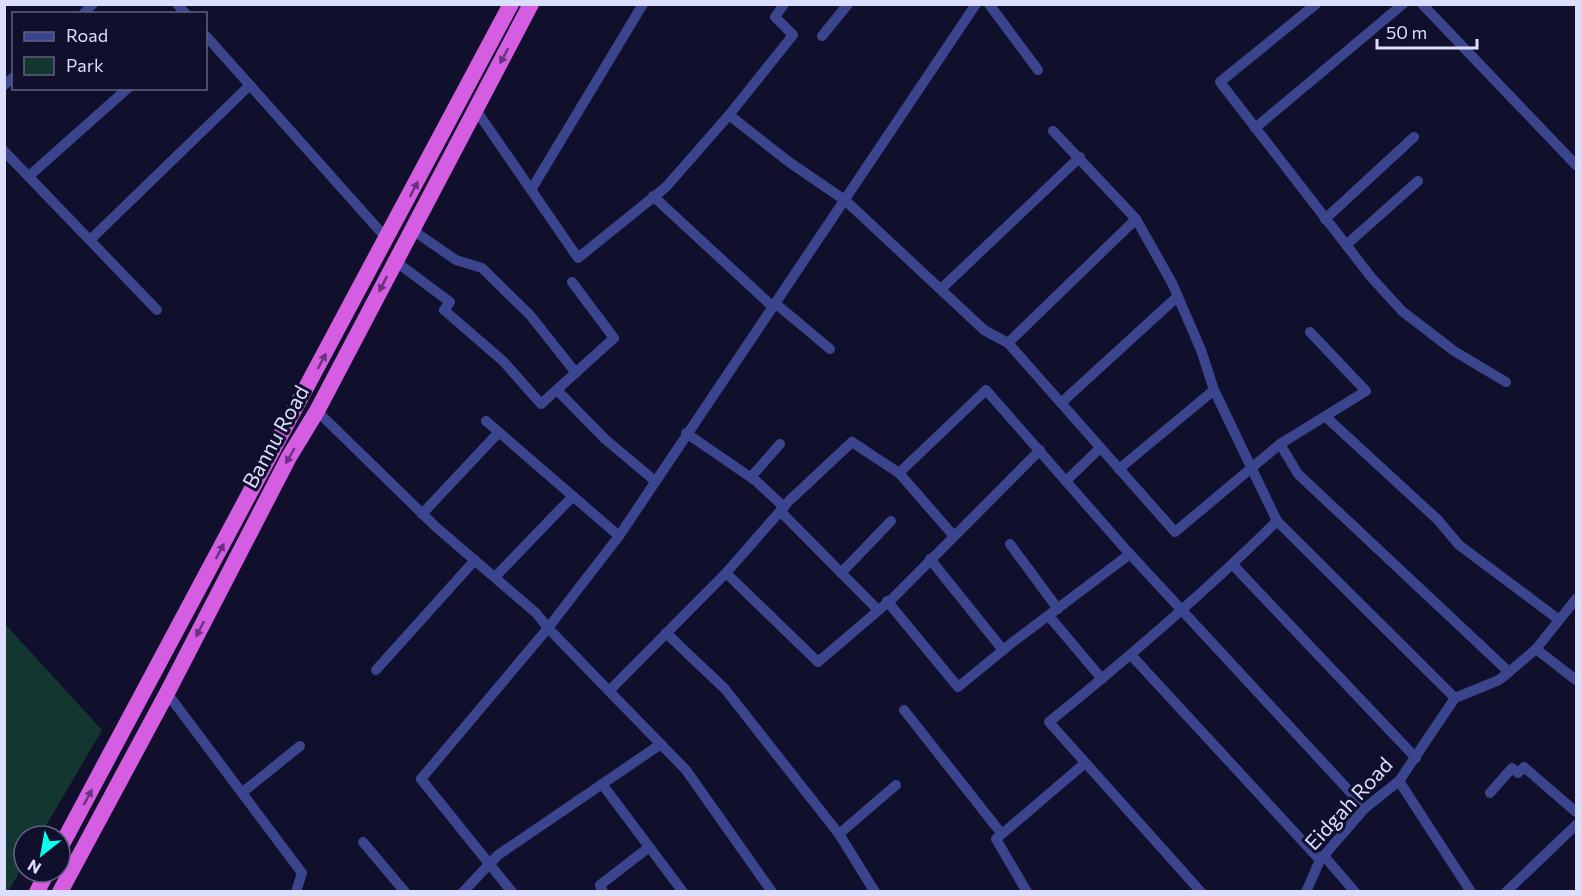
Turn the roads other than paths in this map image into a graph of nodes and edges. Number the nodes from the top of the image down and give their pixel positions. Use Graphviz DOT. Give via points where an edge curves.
graph roads {
  1 [pos="511,4"];
  2 [pos="531,4"];
  3 [pos="643,4"];
  4 [pos="784,4"];
  5 [pos="848,4"];
  6 [pos="976,4"];
  7 [pos="989,4"];
  8 [pos="1316,4"];
  9 [pos="1403,4"];
  10 [pos="1422,4"];
  11 [pos="822,36"];
  12 [pos="207,37"];
  13 [pos="1038,70"];
  14 [pos="250,86"];
  15 [pos="126,90"];
  16 [pos="476,110"];
  17 [pos="729,115"];
  18 [pos="1255,128"];
  19 [pos="1053,131"];
  20 [pos="1414,137"];
  21 [pos="4,151"];
  22 [pos="1080,157"];
  23 [pos="1576,165"];
  24 [pos="29,176"];
  25 [pos="1418,181"];
  26 [pos="531,190"];
  27 [pos="653,196"];
  28 [pos="846,201"];
  29 [pos="1136,219"];
  30 [pos="1325,219"];
  31 [pos="411,229"];
  32 [pos="387,239"];
  33 [pos="90,240"];
  34 [pos="1346,245"];
  35 [pos="395,261"];
  36 [pos="572,282"];
  37 [pos="941,289"];
  38 [pos="1178,296"];
  39 [pos="774,305"];
  40 [pos="157,310"];
  41 [pos="1310,332"];
  42 [pos="1008,343"];
  43 [pos="830,349"];
  44 [pos="576,373"];
  45 [pos="1506,381"];
  46 [pos="557,390"];
  47 [pos="1214,390"];
  48 [pos="1061,403"];
  49 [pos="317,411"];
  50 [pos="1326,417"];
  51 [pos="486,421"];
  52 [pos="499,432"];
  53 [pos="686,433"];
  54 [pos="780,444"];
  55 [pos="1280,444"];
  56 [pos="1101,448"];
  57 [pos="1040,450"];
  58 [pos="1250,468"];
  59 [pos="1119,469"];
  60 [pos="899,473"];
  61 [pos="751,477"];
  62 [pos="655,481"];
  63 [pos="1066,481"];
  64 [pos="573,496"];
  65 [pos="782,509"];
  66 [pos="422,514"];
  67 [pos="891,521"];
  68 [pos="1277,521"];
  69 [pos="619,536"];
  70 [pos="953,536"];
  71 [pos="1010,544"];
  72 [pos="1130,554"];
  73 [pos="930,559"];
  74 [pos="475,560"];
  75 [pos="1233,564"];
  76 [pos="726,573"];
  77 [pos="841,573"];
  78 [pos="495,577"];
  79 [pos="1576,599"];
  80 [pos="887,602"];
  81 [pos="878,610"];
  82 [pos="1181,611"];
  83 [pos="1054,613"];
  84 [pos="1558,619"];
  85 [pos="548,628"];
  86 [pos="666,633"];
  87 [pos="1536,649"];
  88 [pos="1003,650"];
  89 [pos="1131,656"];
  90 [pos="376,670"];
  91 [pos="1509,672"];
  92 [pos="1102,679"];
  93 [pos="1576,680"];
  94 [pos="609,691"];
  95 [pos="167,693"];
  96 [pos="1455,698"];
  97 [pos="904,710"];
  98 [pos="661,744"];
  99 [pos="300,746"];
  100 [pos="1416,758"];
  101 [pos="1084,764"];
  102 [pos="1399,781"];
  103 [pos="602,784"];
  104 [pos="896,785"];
  105 [pos="243,792"];
  106 [pos="1490,793"];
  107 [pos="1365,808"];
  108 [pos="1576,812"];
  109 [pos="1576,825"];
  110 [pos="72,826"];
  111 [pos="1001,832"];
  112 [pos="839,834"];
  113 [pos="363,842"];
  114 [pos="648,848"];
  115 [pos="1322,858"];
  116 [pos="488,863"];
  117 [pos="65,888"];
  118 [pos="296,891"];
  119 [pos="405,891"];
  120 [pos="463,891"];
  121 [pos="512,891"];
  122 [pos="603,891"];
  123 [pos="683,891"];
  124 [pos="772,891"];
  125 [pos="875,891"];
  126 [pos="1027,891"];
  127 [pos="1201,891"];
  128 [pos="1306,891"];
  129 [pos="1355,891"];
  130 [pos="1471,891"];
  131 [pos="1506,891"];
  32 -- 1 [label="highway, Bannu Road, one-way"];
  2 -- 16 [label="highway, Bannu Road, one-way"];
  3 -- 26 [label="street"];
  4 -- 17 [label="street" via="775,17 793,35"];
  5 -- 11 [label="street"];
  6 -- 28 [label="street"];
  7 -- 13 [label="street"];
  8 -- 18 [label="street" via="1220,82"];
  9 -- 18 [label="street"];
  10 -- 23 [label="street"];
  12 -- 14 [label="street"];
  14 -- 32 [label="street"];
  14 -- 33 [label="street"];
  15 -- 24 [label="street"];
  16 -- 26 [label="street"];
  16 -- 31 [label="highway, Bannu Road"];
  17 -- 27 [label="street" via="666,187"];
  17 -- 28 [label="street"];
  18 -- 30 [label="street"];
  19 -- 22 [label="street"];
  20 -- 30 [label="street"];
  21 -- 24 [label="street"];
  22 -- 29 [label="street"];
  22 -- 37 [label="street"];
  24 -- 33 [label="street"];
  25 -- 34 [label="street"];
  26 -- 27 [label="street" via="578,258"];
  27 -- 39 [label="street"];
  28 -- 37 [label="street"];
  28 -- 39 [label="street"];
  29 -- 38 [label="street"];
  29 -- 42 [label="street"];
  30 -- 34 [label="street"];
  31 -- 35 [label="highway, Bannu Road"];
  31 -- 44 [label="street" via="456,260 482,268 530,315"];
  110 -- 32 [label="highway, Bannu Road, one-way"];
  33 -- 40 [label="street"];
  34 -- 45 [label="street" via="1402,311 1454,351"];
  35 -- 46 [label="street" via="450,302 444,310 503,361 541,404"];
  35 -- 49 [label="highway, Bannu Road, one-way"];
  36 -- 44 [label="street" via="614,338"];
  37 -- 42 [label="street" via="984,330"];
  38 -- 47 [label="street"];
  38 -- 48 [label="street"];
  39 -- 43 [label="street"];
  39 -- 53 [label="street"];
  41 -- 50 [label="street" via="1366,391"];
  42 -- 48 [label="street"];
  44 -- 46 [label="street"];
  46 -- 62 [label="street" via="605,439"];
  47 -- 58 [label="street"];
  47 -- 59 [label="street"];
  48 -- 56 [label="street"];
  49 -- 66 [label="street"];
  49 -- 95 [label="highway, Bannu Road, one-way"];
  50 -- 55 [label="street"];
  50 -- 84 [label="street" via="1438,520 1459,545"];
  51 -- 52 [label="street"];
  52 -- 64 [label="street"];
  52 -- 66 [label="street"];
  53 -- 61 [label="street"];
  53 -- 62 [label="street"];
  54 -- 61 [label="street"];
  55 -- 58 [label="street"];
  55 -- 91 [label="street" via="1298,474"];
  56 -- 59 [label="street"];
  56 -- 63 [label="street"];
  57 -- 60 [label="street" via="986,390"];
  57 -- 63 [label="street"];
  57 -- 70 [label="street"];
  58 -- 59 [label="street" via="1175,532"];
  58 -- 68 [label="street"];
  60 -- 65 [label="street" via="852,442"];
  60 -- 70 [label="street"];
  61 -- 65 [label="street"];
  62 -- 69 [label="street"];
  63 -- 72 [label="street"];
  64 -- 69 [label="street"];
  64 -- 78 [label="street"];
  65 -- 76 [label="street"];
  65 -- 77 [label="street"];
  66 -- 74 [label="street"];
  67 -- 77 [label="street"];
  68 -- 75 [label="street"];
  68 -- 96 [label="street"];
  69 -- 85 [label="street"];
  70 -- 73 [label="street"];
  71 -- 83 [label="street"];
  72 -- 82 [label="street"];
  72 -- 83 [label="street"];
  73 -- 80 [label="street"];
  73 -- 88 [label="street"];
  74 -- 78 [label="street"];
  74 -- 90 [label="street"];
  75 -- 82 [label="street"];
  75 -- 100 [label="street"];
  76 -- 81 [label="street" via="818,662"];
  76 -- 86 [label="street"];
  77 -- 81 [label="street"];
  78 -- 85 [label="street"];
  79 -- 84 [label="street"];
  80 -- 81 [label="street"];
  80 -- 88 [label="street" via="958,687"];
  82 -- 89 [label="street"];
  82 -- 107 [label="street"];
  83 -- 88 [label="street"];
  83 -- 92 [label="street"];
  84 -- 87 [label="street"];
  85 -- 94 [label="street"];
  85 -- 116 [label="street" via="421,779"];
  86 -- 94 [label="street"];
  86 -- 112 [label="street" via="725,688"];
  87 -- 91 [label="street"];
  87 -- 93 [label="street"];
  89 -- 92 [label="street"];
  89 -- 115 [label="street"];
  91 -- 96 [label="street"];
  92 -- 101 [label="street" via="1050,722"];
  94 -- 98 [label="street"];
  95 -- 105 [label="street"];
  95 -- 117 [label="highway, Bannu Road"];
  96 -- 100 [label="street, Eidgah Road"];
  97 -- 111 [label="street"];
  98 -- 103 [label="street"];
  98 -- 124 [label="street" via="686,770"];
  99 -- 105 [label="street"];
  100 -- 102 [label="street, Eidgah Road"];
  101 -- 111 [label="street"];
  101 -- 127 [label="street"];
  102 -- 107 [label="street, Eidgah Road"];
  102 -- 130 [label="street"];
  103 -- 114 [label="street"];
  103 -- 116 [label="street"];
  104 -- 112 [label="street"];
  105 -- 118 [label="street" via="302,873"];
  106 -- 108 [label="street" via="1512,768 1518,773 1524,767"];
  107 -- 115 [label="street, Eidgah Road"];
  109 -- 131 [label="street"];
  111 -- 126 [label="street" via="996,839"];
  112 -- 125 [label="street"];
  113 -- 119 [label="street"];
  114 -- 122 [label="street" via="600,885"];
  114 -- 123 [label="street"];
  115 -- 128 [label="street, Eidgah Road"];
  115 -- 129 [label="street"];
  116 -- 120 [label="street"];
  116 -- 121 [label="street"];
}
